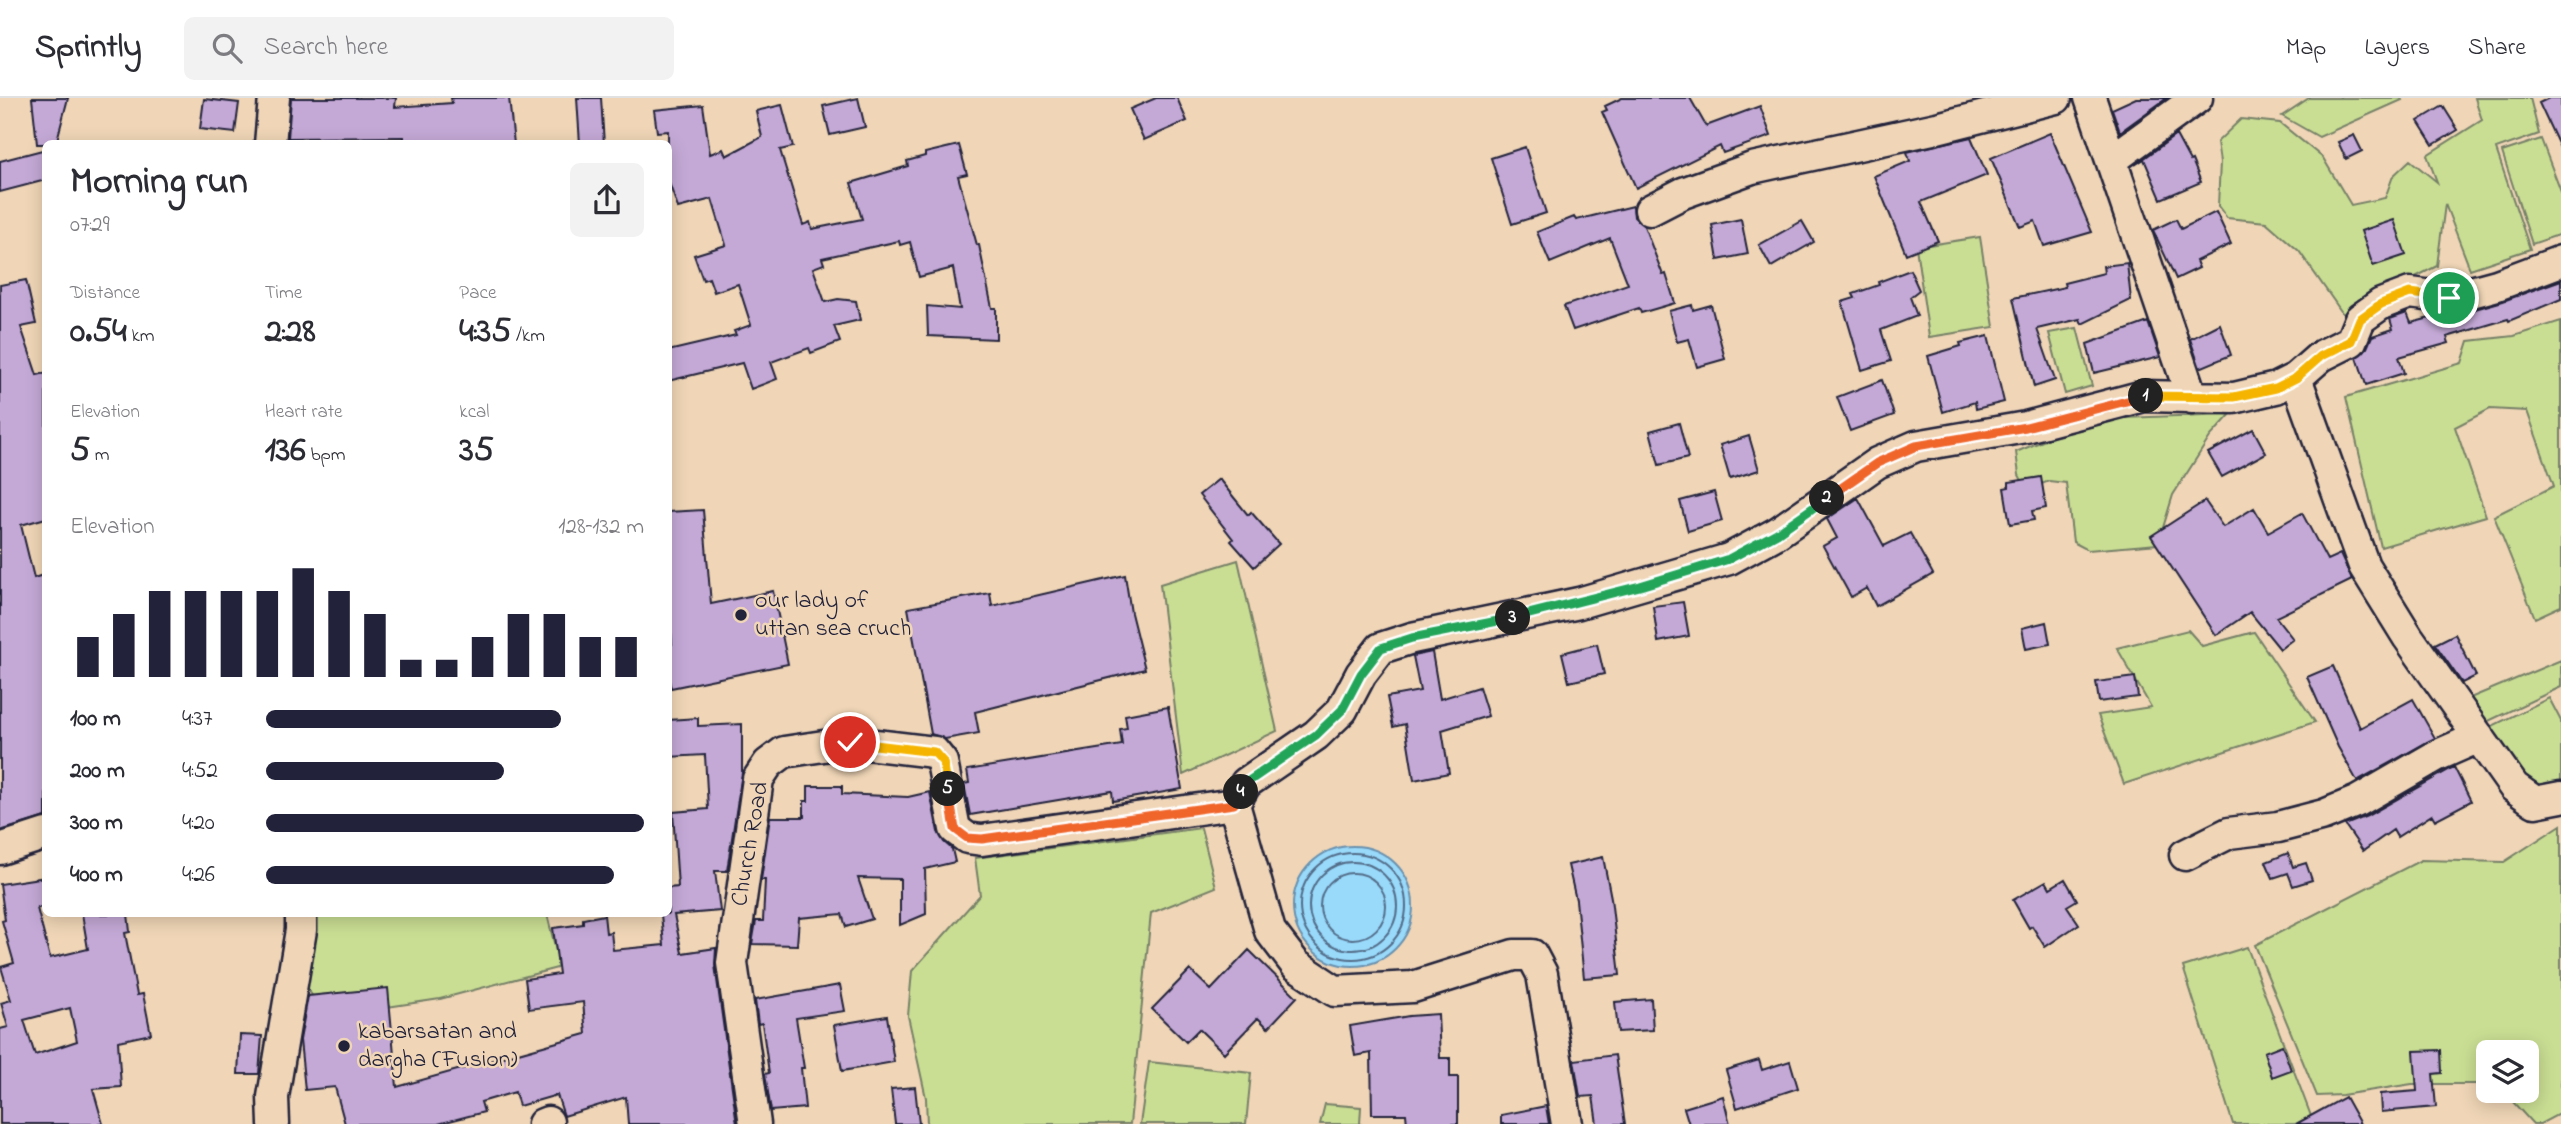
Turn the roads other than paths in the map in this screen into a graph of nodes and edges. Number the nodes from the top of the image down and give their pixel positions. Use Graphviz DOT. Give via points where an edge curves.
graph roads {
  1 [pos="274,98"];
  2 [pos="2056,98"];
  3 [pos="2090,98"];
  4 [pos="2197,98"];
  5 [pos="270,140"];
  6 [pos="2112,160"];
  7 [pos="1650,211"];
  8 [pos="2561,261"];
  9 [pos="2296,378"];
  10 [pos="2192,398"];
  11 [pos="2479,737"];
  12 [pos="2561,797"];
  13 [pos="1234,804"];
  14 [pos="42,835"];
  15 [pos="0,849"];
  16 [pos="2185,855"];
  17 [pos="301,917"];
  18 [pos="274,1124"];
  19 [pos="755,1124"];
  20 [pos="1567,1124"];
  1 -- 5 [label="street"];
  2 -- 7 [label="street" via="1752,168 1683,193"];
  3 -- 6 [label="street"];
  4 -- 6 [label="street"];
  6 -- 10 [label="street"];
  8 -- 9 [label="street" via="2449,298 2410,293 2381,304 2360,319 2351,341 2321,356"];
  9 -- 10 [label="street" via="2276,388 2234,397"];
  9 -- 11 [label="street" via="2364,566"];
  10 -- 13 [label="street" via="2144,396 2026,427 1916,446 1877,463 1777,533 1729,559 1579,603 1381,648 1342,710 1316,735 1246,783"];
  11 -- 12 [label="street" via="2514,787 2535,802"];
  11 -- 16 [label="street" via="2324,815 2229,834"];
  13 -- 19 [label="street, Church Road" via="967,838 955,829 943,762 934,752 850,742 784,752 758,779 732,963"];
  13 -- 20 [label="street" via="1270,931 1296,965 1335,991 1413,987 1514,955 1532,955 1542,974"];
  14 -- 15 [label="street"];
  17 -- 18 [label="street" via="273,1097"];
}
